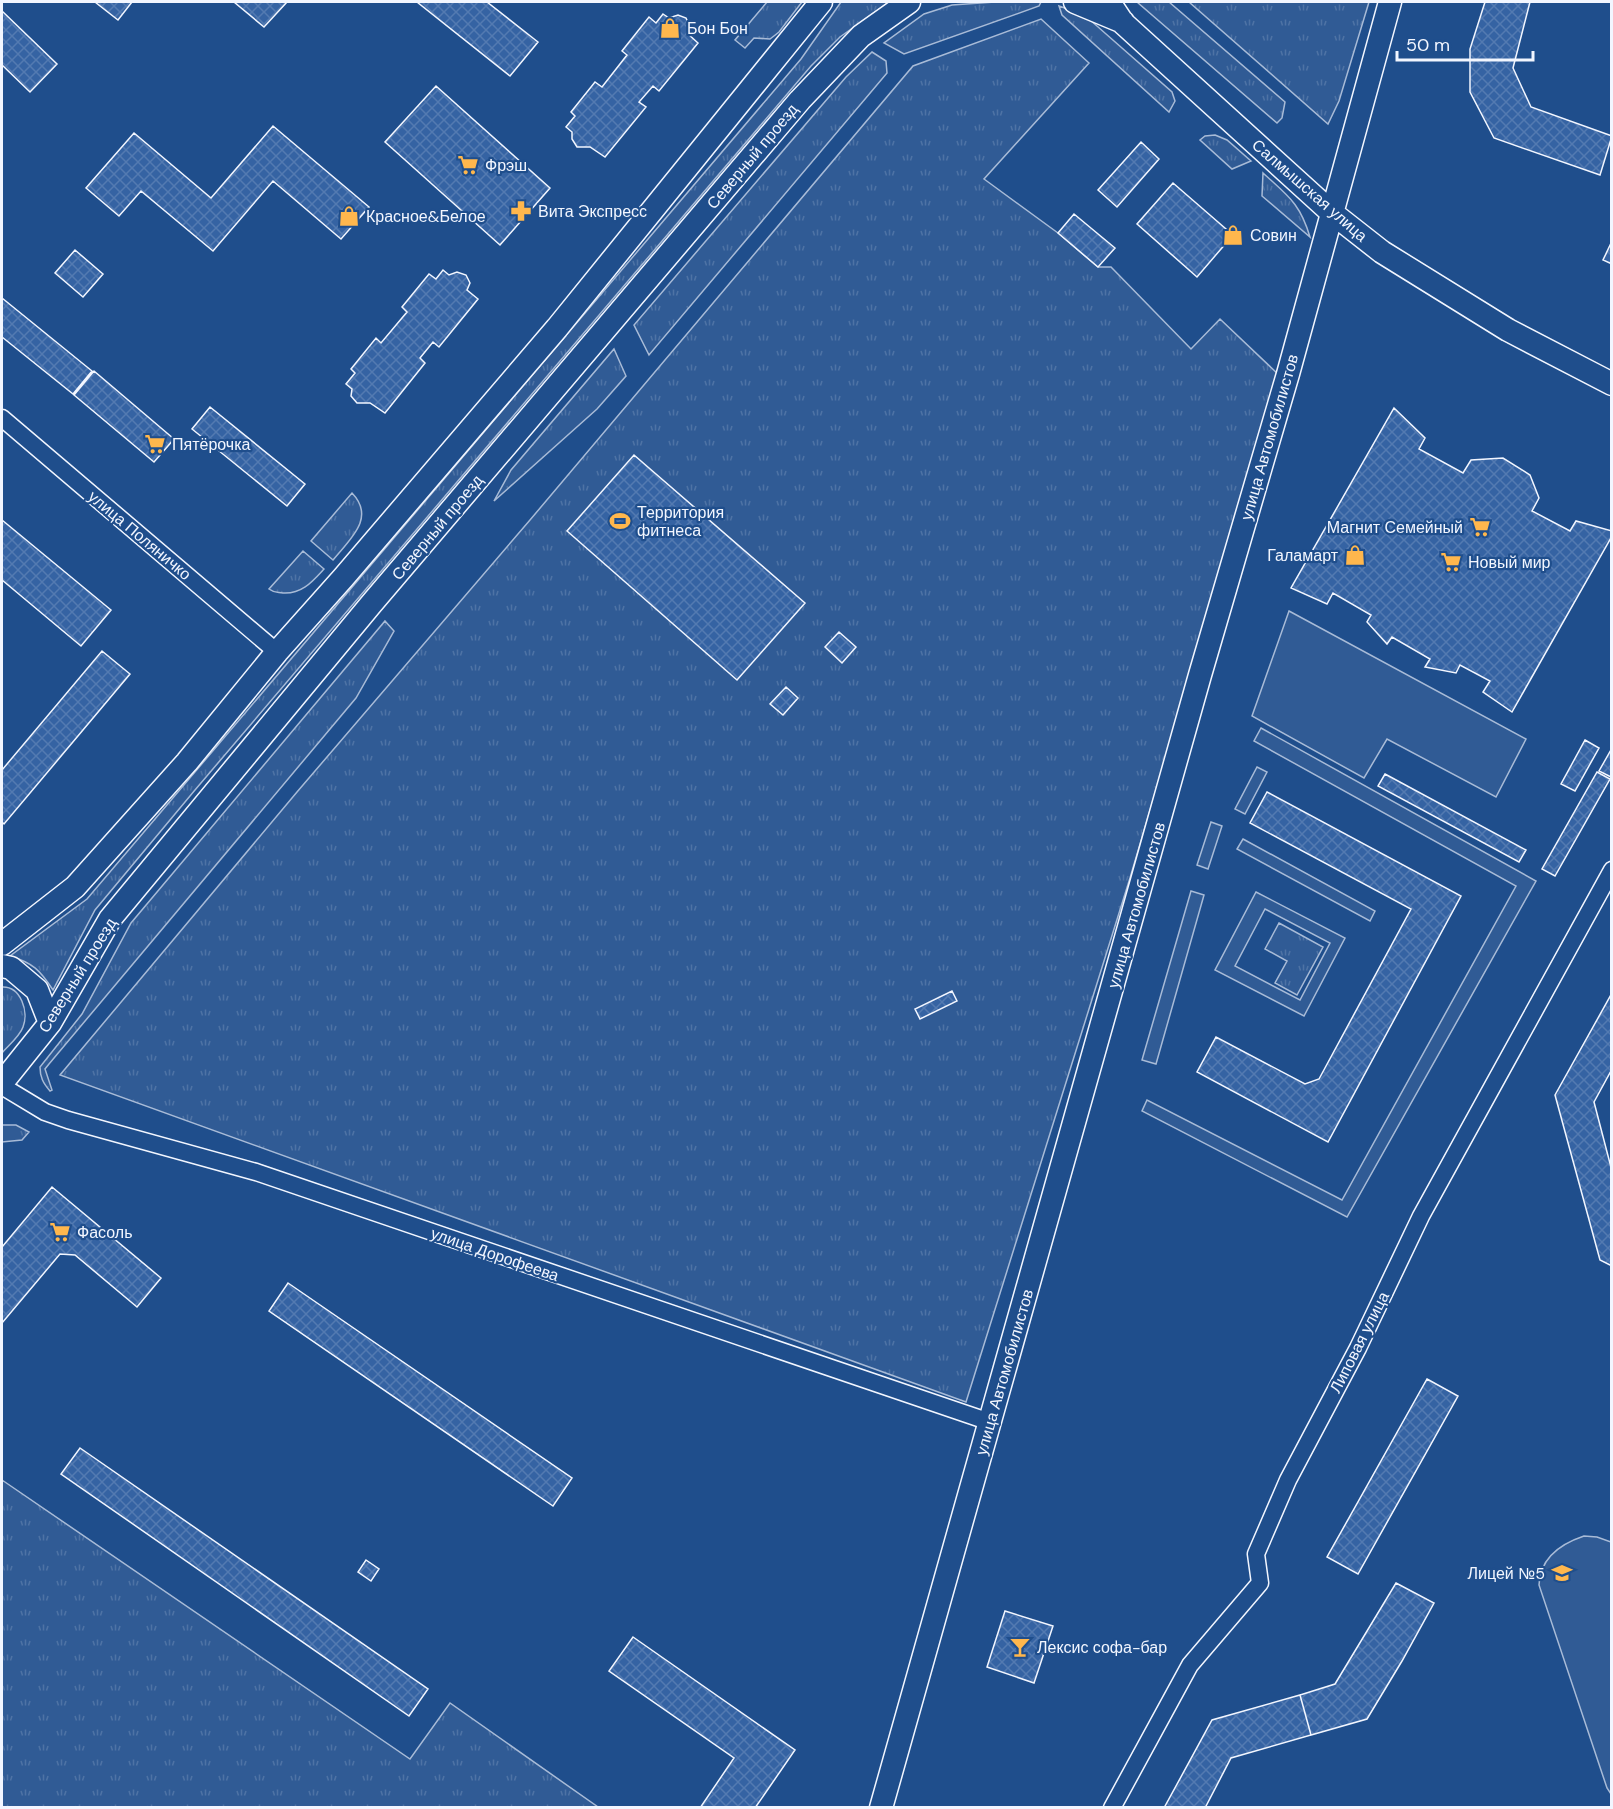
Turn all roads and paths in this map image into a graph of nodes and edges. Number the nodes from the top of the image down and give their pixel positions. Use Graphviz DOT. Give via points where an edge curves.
graph roads {
  1 [pos="821,2"];
  2 [pos="909,2"];
  3 [pos="1075,2"];
  4 [pos="1109,2"];
  5 [pos="1390,2"];
  6 [pos="1123,22"];
  7 [pos="1332,213"];
  8 [pos="1611,384"];
  9 [pos="2,418"];
  10 [pos="277,652"];
  11 [pos="1611,870"];
  12 [pos="2,944"];
  13 [pos="2,966"];
  14 [pos="50,1023"];
  15 [pos="2,1084"];
  16 [pos="990,1422"];
  17 [pos="881,1808"];
  18 [pos="1112,1808"];
  1 -- 10 [label="main road" via="557,328"];
  2 -- 14 [label="main road, Северный проезд" via="861,36 800,100 372,603 110,919"];
  3 -- 6 [label="main road"];
  4 -- 6 [label="main road"];
  5 -- 7 [label="main road, улица Автомобилистов"];
  6 -- 7 [label="main road, Салмышская улица"];
  7 -- 8 [label="main road, Салмышская улица" via="1382,252 1508,330"];
  7 -- 16 [label="main road, улица Автомобилистов"];
  9 -- 10 [label="street, улица Поляничко"];
  10 -- 12 [label="main road" via="187,762 75,887"];
  11 -- 18 [label="street, Липовая улица" via="1421,1216 1358,1348 1288,1480 1256,1554 1260,1583 1190,1665"];
  13 -- 14 [label="main road" via="11,968 37,990"];
  14 -- 15 [label="main road, Северный проезд"];
  15 -- 16 [label="street, улица Дорофеева" via="45,1112 68,1120 256,1172"];
  16 -- 17 [label="main road, улица Автомобилистов"];
}
